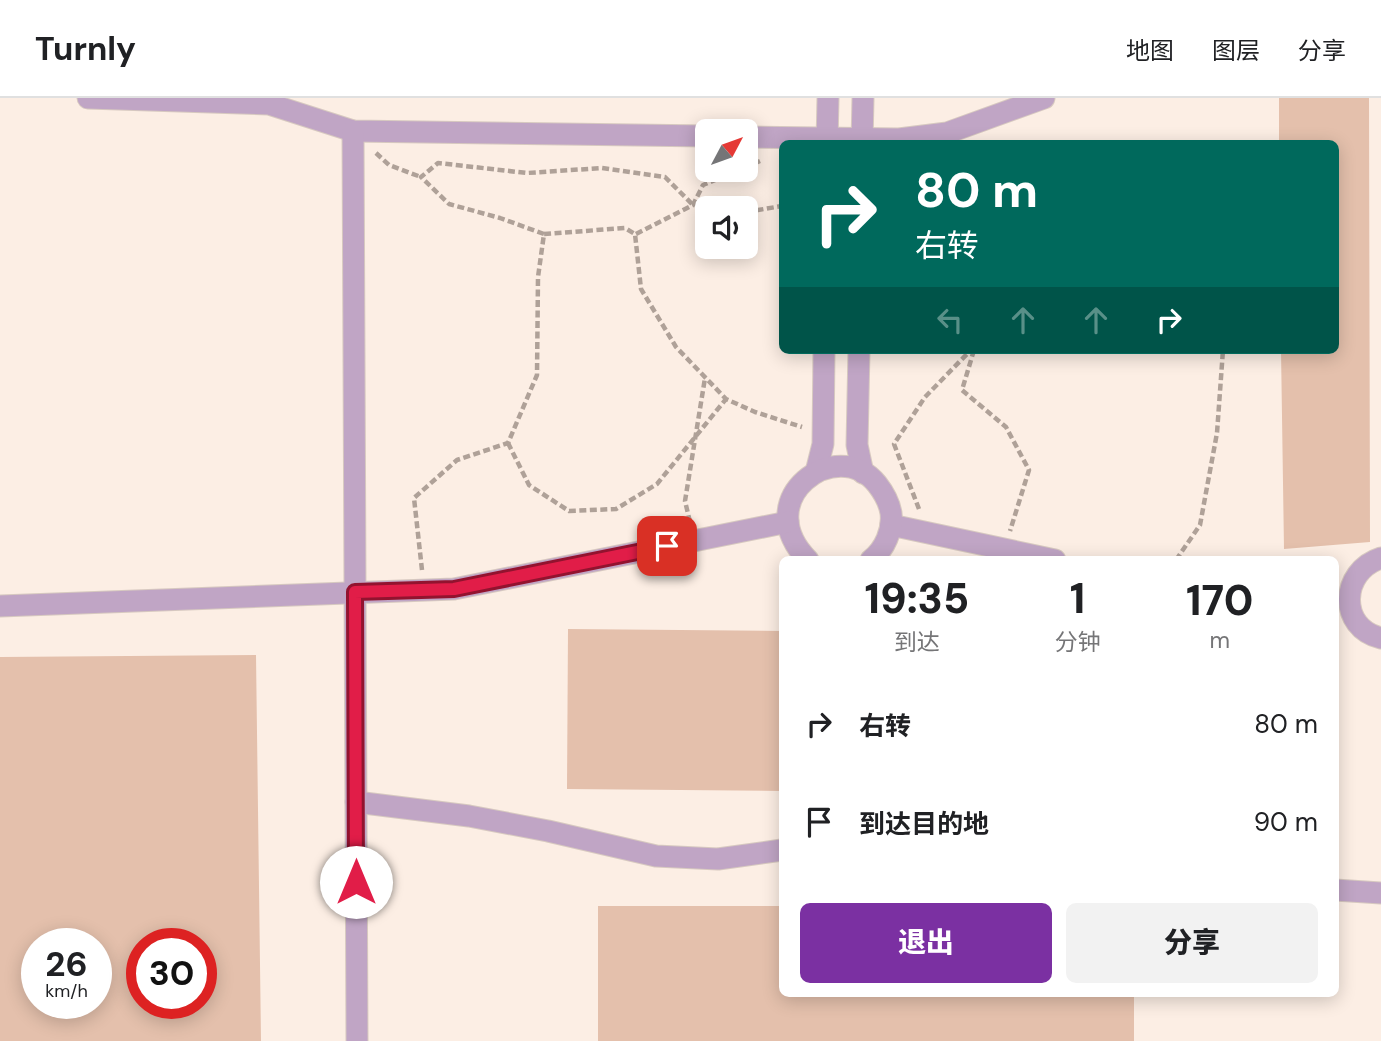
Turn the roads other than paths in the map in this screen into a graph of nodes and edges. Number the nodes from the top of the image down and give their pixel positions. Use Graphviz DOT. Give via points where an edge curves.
graph roads {
  1 [pos="88,98"];
  2 [pos="828,98"];
  3 [pos="863,98"];
  4 [pos="1044,98"];
  5 [pos="353,131"];
  6 [pos="695,136"];
  7 [pos="758,138"];
  8 [pos="807,140"];
  9 [pos="827,140"];
  10 [pos="862,140"];
  11 [pos="824,354"];
  12 [pos="859,354"];
  13 [pos="816,472"];
  14 [pos="863,473"];
  15 [pos="788,522"];
  16 [pos="891,525"];
  17 [pos="803,556"];
  18 [pos="875,556"];
  19 [pos="1037,556"];
  20 [pos="1381,558"];
  21 [pos="355,592"];
  22 [pos="1342,598"];
  23 [pos="0,606"];
  24 [pos="1381,638"];
  25 [pos="356,802"];
  26 [pos="779,850"];
  27 [pos="1339,890"];
  28 [pos="1381,893"];
  29 [pos="356,1041"];
  1 -- 5 [label="street" via="269,104"];
  2 -- 9 [label="street"];
  3 -- 10 [label="street"];
  4 -- 10 [label="street" via="947,133"];
  5 -- 6 [label="street"];
  5 -- 21 [label="street"];
  7 -- 8 [label="street"];
  11 -- 13 [label="street" via="823,434"];
  12 -- 14 [label="street" via="858,445"];
  13 -- 14 [label="street" via="839,467"];
  13 -- 15 [label="street" via="795,490"];
  14 -- 16 [label="street" via="885,494"];
  15 -- 17 [label="street" via="788,532"];
  15 -- 21 [label="street" via="454,589"];
  16 -- 18 [label="street" via="886,543"];
  16 -- 19 [label="street"];
  20 -- 22 [label="street" via="1355,576"];
  21 -- 23 [label="street"];
  21 -- 25 [label="street"];
  22 -- 24 [label="street" via="1364,631"];
  25 -- 26 [label="street" via="496,821 656,856 718,859"];
  25 -- 29 [label="street"];
  27 -- 28 [label="street"];
}
